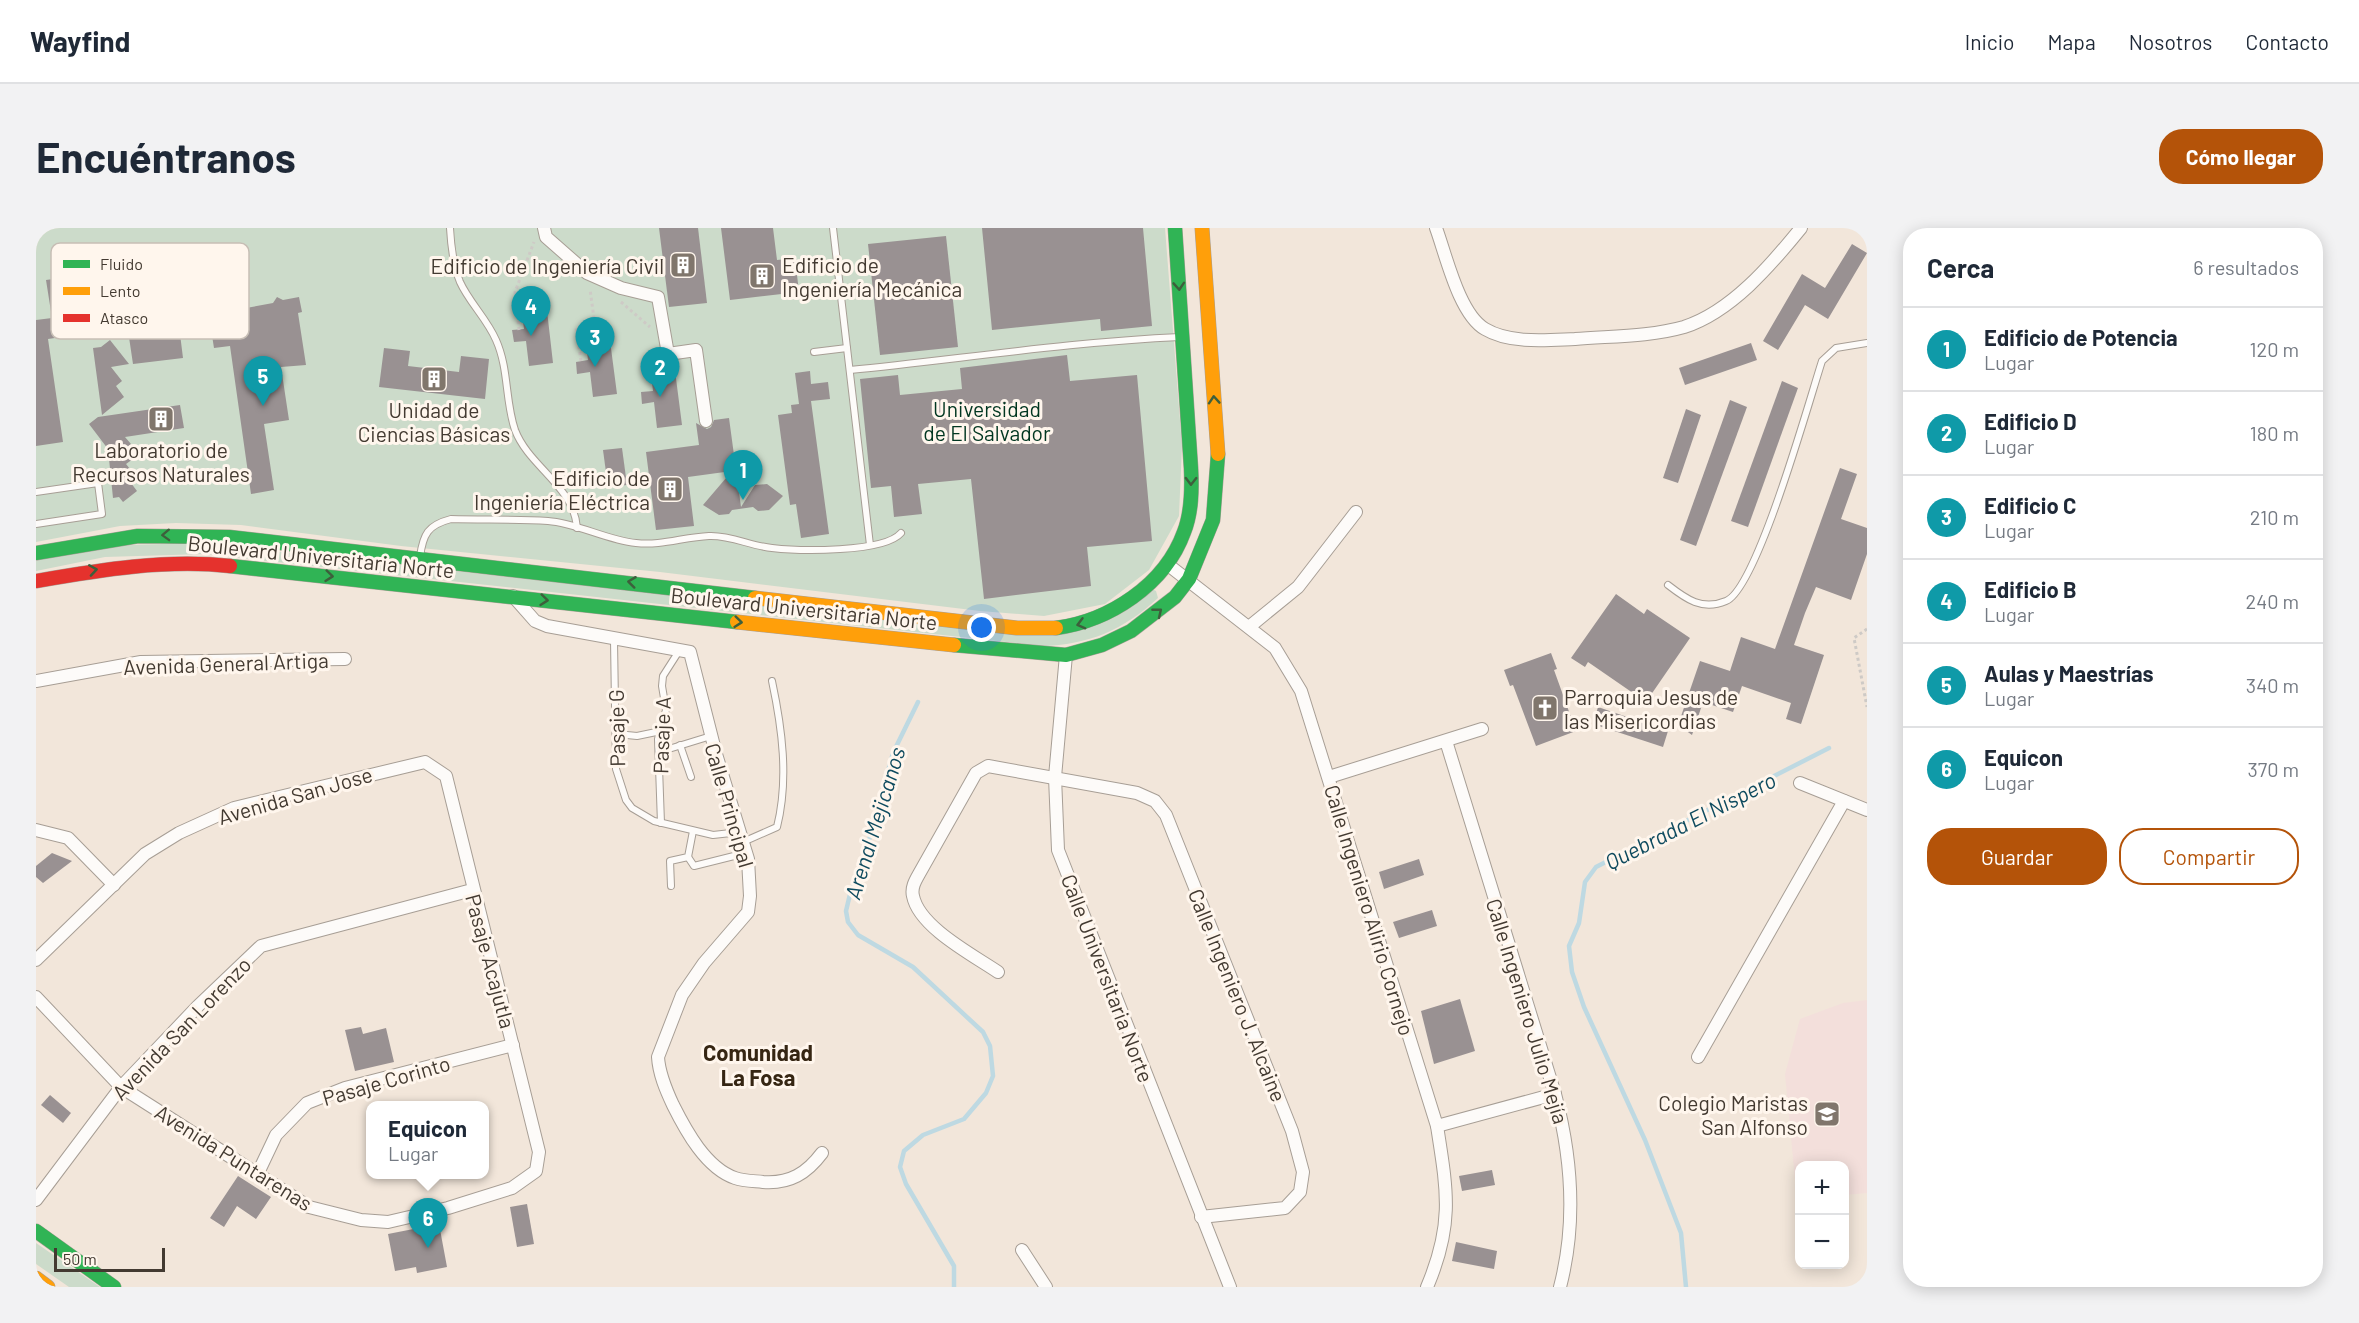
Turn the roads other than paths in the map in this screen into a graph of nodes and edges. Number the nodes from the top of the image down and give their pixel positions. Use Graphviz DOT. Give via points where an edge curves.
graph roads {
  1 [pos="450,228"];
  2 [pos="833,228"];
  3 [pos="1175,228"];
  4 [pos="1202,228"];
  5 [pos="1436,228"];
  6 [pos="1801,228"];
  7 [pos="541,231"];
  8 [pos="1183,336"];
  9 [pos="1867,343"];
  10 [pos="847,348"];
  11 [pos="814,352"];
  12 [pos="850,370"];
  13 [pos="706,421"];
  14 [pos="36,492"];
  15 [pos="1356,512"];
  16 [pos="36,524"];
  17 [pos="577,528"];
  18 [pos="901,533"];
  19 [pos="870,545"];
  20 [pos="36,553"];
  21 [pos="419,560"];
  22 [pos="1167,564"];
  23 [pos="1189,579"];
  24 [pos="36,581"];
  25 [pos="1668,585"];
  26 [pos="513,596"];
  27 [pos="1249,627"];
  28 [pos="614,640"];
  29 [pos="679,651"];
  30 [pos="1066,655"];
  31 [pos="345,659"];
  32 [pos="36,681"];
  33 [pos="772,681"];
  34 [pos="1482,729"];
  35 [pos="661,731"];
  36 [pos="617,735"];
  37 [pos="711,736"];
  38 [pos="1446,741"];
  39 [pos="680,746"];
  40 [pos="659,752"];
  41 [pos="425,762"];
  42 [pos="691,777"];
  43 [pos="1055,777"];
  44 [pos="1329,777"];
  45 [pos="1800,783"];
  46 [pos="1844,801"];
  47 [pos="1867,810"];
  48 [pos="661,823"];
  49 [pos="36,830"];
  50 [pos="693,831"];
  51 [pos="743,842"];
  52 [pos="688,857"];
  53 [pos="114,885"];
  54 [pos="671,886"];
  55 [pos="472,890"];
  56 [pos="36,960"];
  57 [pos="998,972"];
  58 [pos="36,997"];
  59 [pos="513,1045"];
  60 [pos="1698,1057"];
  61 [pos="121,1087"];
  62 [pos="1555,1094"];
  63 [pos="1437,1126"];
  64 [pos="822,1153"];
  65 [pos="536,1171"];
  66 [pos="258,1173"];
  67 [pos="36,1200"];
  68 [pos="1201,1216"];
  69 [pos="36,1231"];
  70 [pos="1022,1250"];
  71 [pos="36,1278"];
  72 [pos="48,1287"];
  73 [pos="114,1287"];
  74 [pos="1046,1287"];
  75 [pos="1230,1287"];
  76 [pos="1427,1287"];
  77 [pos="1560,1287"];
  1 -- 17 [label="lane" via="460,282 496,340 515,430 568,498 576,514"];
  2 -- 10 [label="lane"];
  3 -- 8 [label="main road, Boulevard Universitaria Norte, one-way"];
  23 -- 4 [label="main road, Boulevard Universitaria Norte, one-way" via="1213,520 1219,464"];
  5 -- 6 [label="street" via="1466,308 1484,329 1516,339 1551,340 1632,335 1685,326 1728,303 1769,266"];
  7 -- 13 [label="street" via="587,273 621,288 658,297 668,354 696,350"];
  8 -- 12 [label="lane" via="1013,350"];
  8 -- 22 [label="main road, Boulevard Universitaria Norte, one-way" via="1191,493 1187,524"];
  9 -- 25 [label="lane" via="1836,348 1822,361 1762,543 1738,593 1727,601 1705,606 1688,600"];
  10 -- 11 [label="lane"];
  10 -- 12 [label="lane"];
  12 -- 19 [label="lane"];
  14 -- 16 [label="lane" via="98,483 102,514"];
  15 -- 27 [label="street" via="1298,587"];
  17 -- 19 [label="lane" via="617,540 656,544 710,536 796,550"];
  17 -- 21 [label="lane" via="550,521 452,519 427,530"];
  18 -- 19 [label="lane" via="896,539"];
  21 -- 20 [label="main road, Boulevard Universitaria Norte, one-way" via="259,539 180,534 138,536"];
  22 -- 21 [label="main road, Boulevard Universitaria Norte, one-way" via="1118,609 1085,624 1055,629 1017,628"];
  22 -- 23 [label="street, Calle Ingeniero Alirio Cornejo"];
  23 -- 27 [label="street, Calle Ingeniero Alirio Cornejo"];
  30 -- 23 [label="main road, Boulevard Universitaria Norte, one-way" via="1102,645 1131,631 1158,613"];
  24 -- 26 [label="main road, Boulevard Universitaria Norte, one-way" via="109,568 185,563"];
  26 -- 28 [label="street" via="535,621"];
  26 -- 30 [label="main road, Boulevard Universitaria Norte, one-way"];
  27 -- 44 [label="street, Calle Ingeniero Alirio Cornejo" via="1275,648 1290,668"];
  28 -- 29 [label="street"];
  28 -- 36 [label="lane, Pasaje G"];
  29 -- 35 [label="lane, Pasaje A" via="663,676 666,718"];
  29 -- 37 [label="street, Calle Principal" via="690,652"];
  30 -- 43 [label="street, Calle Universitaria Norte"];
  31 -- 32 [label="street, Avenida General Artiga" via="141,662"];
  33 -- 51 [label="lane" via="781,723 782,806 777,827"];
  34 -- 38 [label="street"];
  35 -- 36 [label="lane"];
  35 -- 40 [label="lane, Pasaje A"];
  36 -- 48 [label="lane, Pasaje G" via="616,769 626,800 632,808"];
  37 -- 39 [label="lane"];
  37 -- 51 [label="street, Calle Principal"];
  38 -- 44 [label="street"];
  38 -- 62 [label="street, Calle Ingeniero Julio Mejía"];
  39 -- 40 [label="lane"];
  39 -- 42 [label="lane"];
  40 -- 48 [label="lane, Pasaje A"];
  41 -- 53 [label="street, Avenida San Jose" via="234,808 179,833 145,854"];
  41 -- 55 [label="street, Pasaje Acajutla" via="446,776"];
  43 -- 57 [label="street, Calle Ingeniero J. Alcaine" via="982,767 913,887 919,911 932,926"];
  43 -- 68 [label="street, Calle Universitaria Norte" via="1058,850"];
  43 -- 68 [label="street, Calle Ingeniero J. Alcaine" via="1137,793 1155,801 1166,814 1292,1131 1303,1172 1300,1192 1284,1208"];
  44 -- 63 [label="street, Calle Ingeniero Alirio Cornejo"];
  45 -- 46 [label="street"];
  46 -- 47 [label="street"];
  46 -- 60 [label="street"];
  48 -- 50 [label="lane, Pasaje G"];
  49 -- 53 [label="street" via="68,838"];
  50 -- 51 [label="lane, Pasaje G"];
  50 -- 52 [label="lane"];
  51 -- 52 [label="lane" via="694,866"];
  51 -- 64 [label="street, Calle Principal" via="751,880 748,912 690,981 658,1064 683,1125 703,1153 734,1178 770,1183 796,1178 809,1170"];
  52 -- 54 [label="lane" via="670,861"];
  53 -- 56 [label="street, Avenida San Jose"];
  55 -- 59 [label="street, Pasaje Acajutla"];
  55 -- 61 [label="street, Avenida San Lorenzo" via="261,946"];
  58 -- 61 [label="street, Avenida Puntarenas"];
  59 -- 65 [label="street, Pasaje Acajutla" via="539,1152"];
  59 -- 66 [label="street, Pasaje Corinto" via="345,1088 307,1103 276,1135"];
  61 -- 66 [label="street, Avenida Puntarenas"];
  61 -- 67 [label="street, Avenida San Lorenzo"];
  62 -- 63 [label="street"];
  62 -- 77 [label="street, Calle Ingeniero Julio Mejía" via="1571,1178 1570,1232"];
  63 -- 76 [label="street, Calle Ingeniero Alirio Cornejo" via="1448,1195 1446,1232"];
  65 -- 66 [label="street, Avenida Puntarenas" via="512,1188 448,1209 388,1222 361,1220 309,1207"];
  68 -- 75 [label="street, Calle Universitaria Norte"];
  69 -- 73 [label="main road"];
  70 -- 74 [label="street"];
  71 -- 72 [label="main road"];
}
